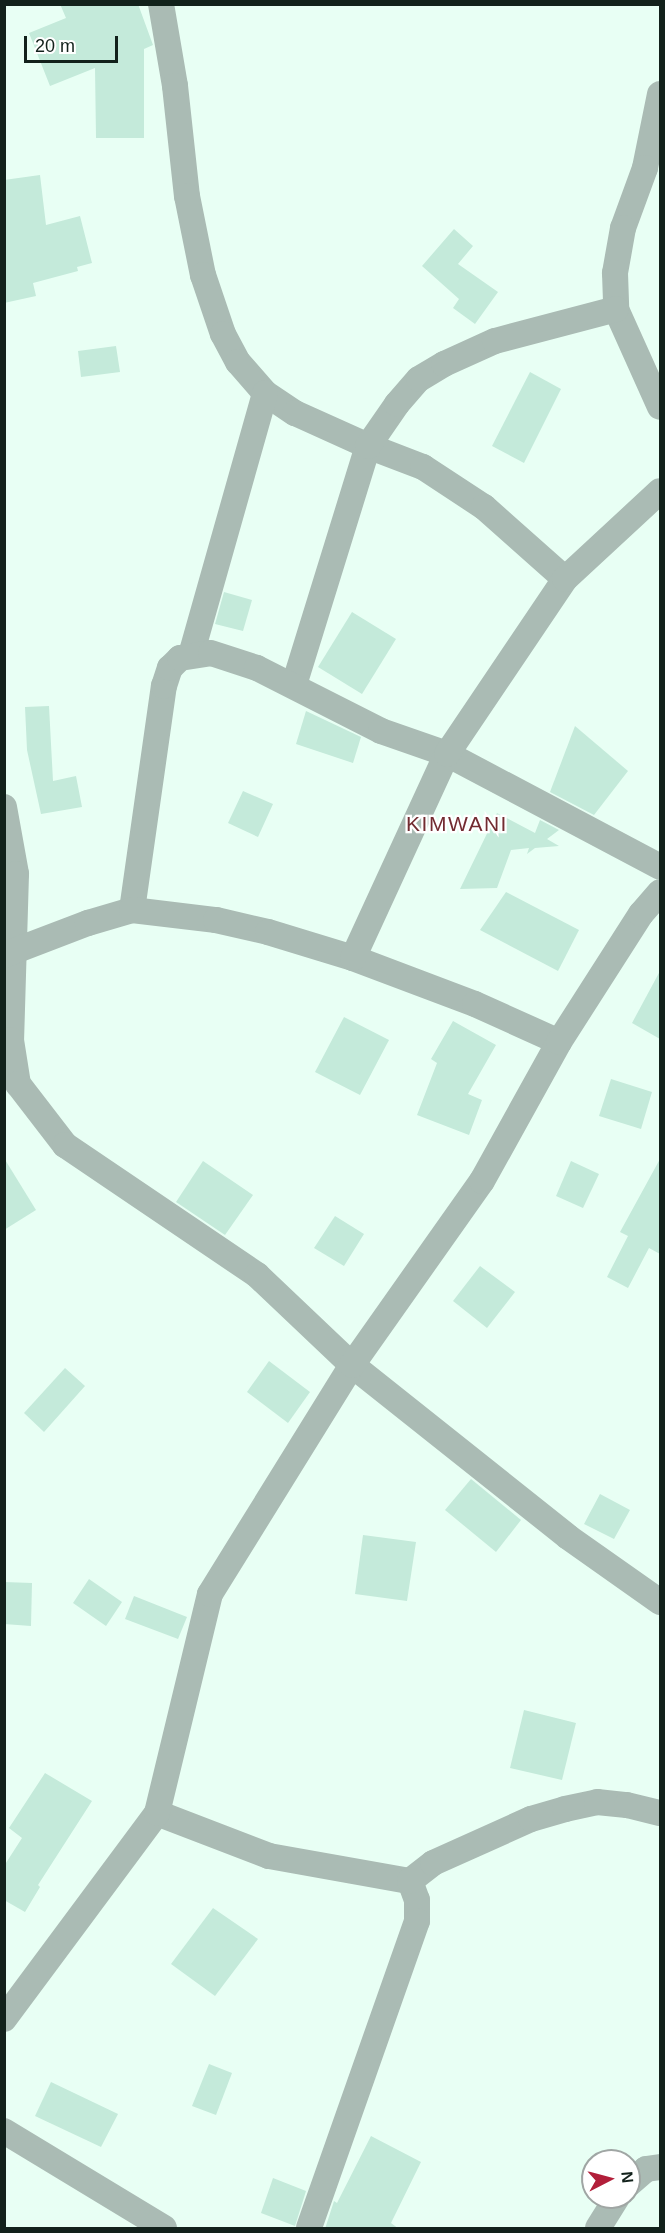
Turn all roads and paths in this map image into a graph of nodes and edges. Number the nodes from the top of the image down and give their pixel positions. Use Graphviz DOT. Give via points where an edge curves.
graph roads {
  1 [pos="161,4"];
  2 [pos="660,94"];
  3 [pos="616,309"];
  4 [pos="265,393"];
  5 [pos="660,407"];
  6 [pos="368,446"];
  7 [pos="660,491"];
  8 [pos="566,579"];
  9 [pos="191,655"];
  10 [pos="294,685"];
  11 [pos="447,754"];
  12 [pos="4,807"];
  13 [pos="660,867"];
  14 [pos="660,892"];
  15 [pos="132,910"];
  16 [pos="651,918"];
  17 [pos="9,953"];
  18 [pos="353,958"];
  19 [pos="559,1042"];
  20 [pos="352,1365"];
  21 [pos="660,1602"];
  22 [pos="157,1813"];
  23 [pos="660,1813"];
  24 [pos="410,1881"];
  25 [pos="4,2019"];
  26 [pos="4,2131"];
  27 [pos="660,2168"];
  28 [pos="641,2173"];
  29 [pos="610,2209"];
  30 [pos="164,2229"];
  31 [pos="309,2229"];
  32 [pos="598,2229"];
  1 -- 4 [label="street" via="187,196 203,275 223,334 238,362"];
  2 -- 3 [label="street" via="645,168 623,228 615,273"];
  3 -- 5 [label="street"];
  3 -- 6 [label="street" via="495,341 444,364 419,379"];
  4 -- 6 [label="street" via="295,413"];
  4 -- 9 [label="street"];
  6 -- 8 [label="street" via="423,467 484,507"];
  6 -- 10 [label="street"];
  7 -- 8 [label="street"];
  8 -- 11 [label="street"];
  9 -- 10 [label="street" via="210,653"];
  9 -- 15 [label="street" via="180,658 170,668 164,686"];
  10 -- 11 [label="street" via="381,730"];
  11 -- 13 [label="street"];
  11 -- 18 [label="street"];
  12 -- 17 [label="street" via="16,874"];
  14 -- 16 [label="street"];
  15 -- 17 [label="street"];
  15 -- 18 [label="street" via="216,920"];
  16 -- 19 [label="street"];
  17 -- 20 [label="street" via="11,1040 18,1084 65,1145 256,1275"];
  18 -- 19 [label="street" via="476,1004"];
  19 -- 20 [label="street" via="482,1181"];
  20 -- 21 [label="street" via="568,1537"];
  20 -- 22 [label="street" via="210,1594"];
  22 -- 24 [label="street" via="269,1856"];
  22 -- 25 [label="street"];
  23 -- 24 [label="street" via="597,1802 565,1809 531,1819 433,1863"];
  24 -- 31 [label="street" via="417,1900 417,1921"];
  26 -- 30 [label="street"];
  27 -- 28 [label="street"];
  29 -- 32 [label="street"];
}
